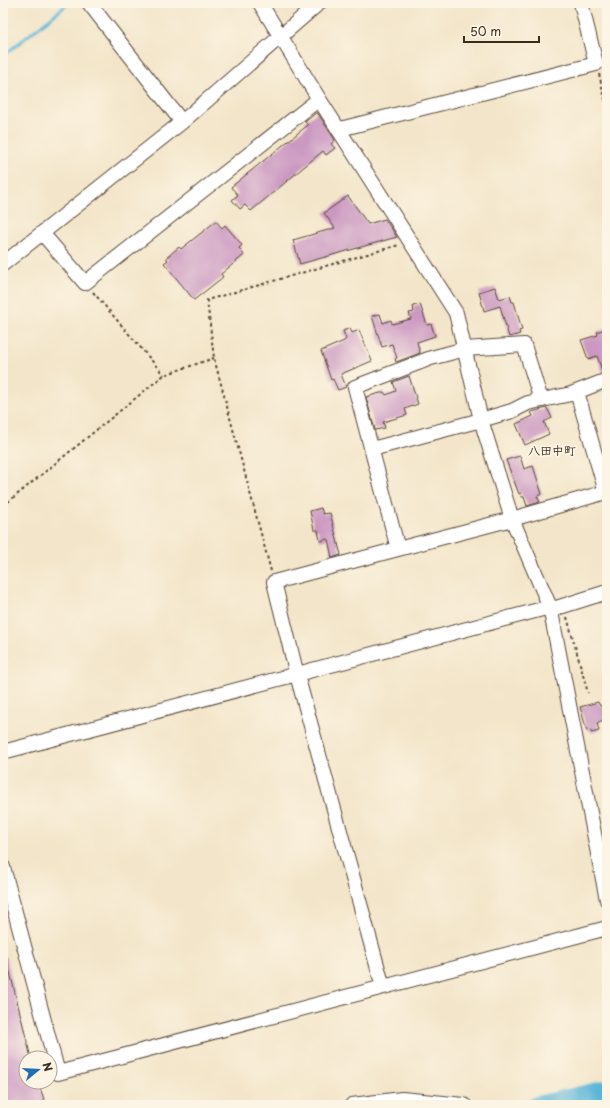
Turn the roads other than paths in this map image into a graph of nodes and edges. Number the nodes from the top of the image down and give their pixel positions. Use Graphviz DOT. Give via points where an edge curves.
graph roads {
  1 [pos="89,3"];
  2 [pos="260,3"];
  3 [pos="319,3"];
  4 [pos="580,3"];
  5 [pos="280,37"];
  6 [pos="319,99"];
  7 [pos="182,122"];
  8 [pos="340,129"];
  9 [pos="42,233"];
  10 [pos="3,264"];
  11 [pos="465,349"];
  12 [pos="607,380"];
  13 [pos="577,392"];
  14 [pos="541,400"];
  15 [pos="481,420"];
  16 [pos="372,449"];
  17 [pos="601,455"];
  18 [pos="606,494"];
  19 [pos="512,519"];
  20 [pos="398,549"];
  21 [pos="607,592"];
  22 [pos="550,608"];
  23 [pos="296,675"];
  24 [pos="3,752"];
  25 [pos="3,867"];
  26 [pos="607,900"];
  27 [pos="607,928"];
  28 [pos="383,987"];
  29 [pos="352,1105"];
  30 [pos="464,1105"];
  1 -- 7 [label="street"];
  2 -- 5 [label="street"];
  3 -- 5 [label="street"];
  4 -- 8 [label="street" via="596,64"];
  5 -- 6 [label="street"];
  5 -- 7 [label="street"];
  6 -- 8 [label="street"];
  6 -- 9 [label="street" via="85,283"];
  7 -- 9 [label="street"];
  8 -- 11 [label="street" via="456,313"];
  9 -- 10 [label="street"];
  11 -- 14 [label="street" via="524,345"];
  11 -- 15 [label="street"];
  11 -- 16 [label="street" via="431,358 355,387"];
  12 -- 13 [label="street"];
  13 -- 14 [label="street"];
  13 -- 17 [label="street"];
  14 -- 15 [label="street"];
  15 -- 16 [label="street"];
  15 -- 19 [label="street"];
  16 -- 20 [label="street"];
  17 -- 18 [label="street"];
  18 -- 19 [label="street"];
  19 -- 20 [label="street"];
  19 -- 22 [label="street"];
  20 -- 23 [label="street" via="274,582"];
  21 -- 22 [label="street"];
  22 -- 23 [label="street"];
  22 -- 26 [label="street"];
  23 -- 24 [label="street"];
  23 -- 28 [label="street"];
  25 -- 28 [label="street" via="58,1073"];
  27 -- 28 [label="street"];
  29 -- 30 [label="street" via="402,1099"];
}
